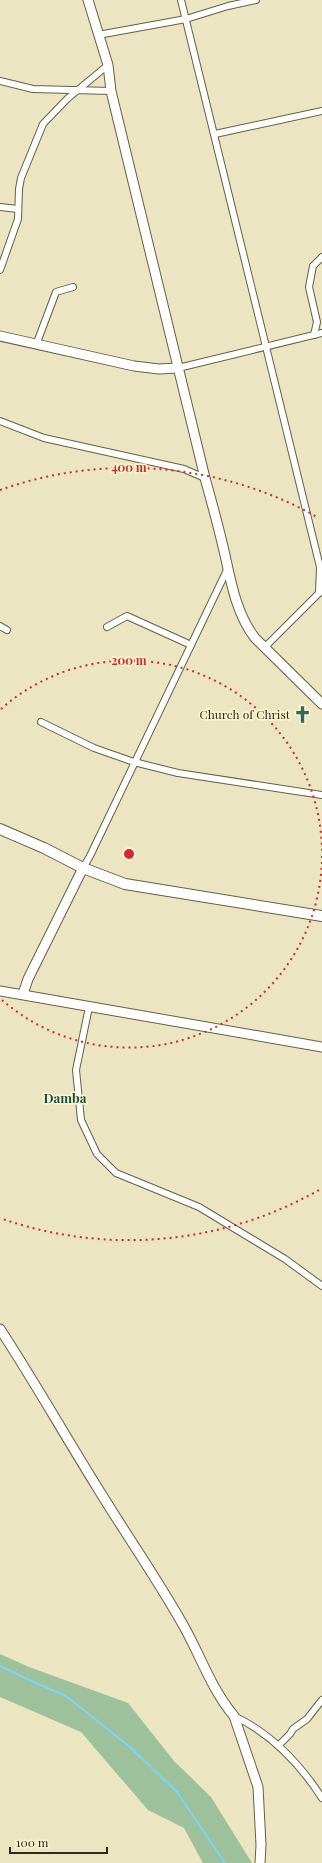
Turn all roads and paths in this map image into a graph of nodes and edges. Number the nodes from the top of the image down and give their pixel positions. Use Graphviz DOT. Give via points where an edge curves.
graph roads {
  1 [pos="88,0"];
  2 [pos="181,0"];
  3 [pos="256,0"];
  4 [pos="186,19"];
  5 [pos="98,35"];
  6 [pos="108,65"];
  7 [pos="0,81"];
  8 [pos="77,90"];
  9 [pos="111,91"];
  10 [pos="322,111"];
  11 [pos="215,134"];
  12 [pos="0,207"];
  13 [pos="18,208"];
  14 [pos="322,257"];
  15 [pos="0,270"];
  16 [pos="73,287"];
  17 [pos="322,333"];
  18 [pos="314,335"];
  19 [pos="0,336"];
  20 [pos="36,345"];
  21 [pos="267,346"];
  22 [pos="178,368"];
  23 [pos="0,420"];
  24 [pos="205,478"];
  25 [pos="227,570"];
  26 [pos="320,591"];
  27 [pos="0,626"];
  28 [pos="107,627"];
  29 [pos="7,630"];
  30 [pos="191,645"];
  31 [pos="264,648"];
  32 [pos="322,704"];
  33 [pos="41,722"];
  34 [pos="134,762"];
  35 [pos="322,795"];
  36 [pos="0,829"];
  37 [pos="83,868"];
  38 [pos="322,916"];
  39 [pos="1,992"];
  40 [pos="23,994"];
  41 [pos="88,1007"];
  42 [pos="322,1047"];
  43 [pos="322,1286"];
  44 [pos="0,1329"];
  45 [pos="322,1700"];
  46 [pos="234,1716"];
  47 [pos="279,1745"];
  48 [pos="322,1798"];
  49 [pos="260,1863"];
  1 -- 5 [label="street"];
  2 -- 4 [label="street"];
  3 -- 4 [label="street"];
  4 -- 5 [label="street"];
  4 -- 11 [label="street"];
  5 -- 6 [label="street"];
  6 -- 8 [label="street"];
  6 -- 9 [label="street"];
  7 -- 8 [label="street" via="33,89"];
  8 -- 9 [label="street"];
  8 -- 13 [label="street" via="44,124 21,178"];
  9 -- 22 [label="street"];
  10 -- 11 [label="street"];
  11 -- 21 [label="street"];
  12 -- 13 [label="street"];
  13 -- 15 [label="street" via="18,219"];
  14 -- 18 [label="street" via="313,266 308,287 317,322"];
  16 -- 20 [label="street" via="56,292"];
  17 -- 18 [label="street"];
  18 -- 21 [label="street"];
  19 -- 20 [label="street"];
  20 -- 22 [label="street" via="134,366"];
  21 -- 22 [label="street"];
  21 -- 26 [label="street" via="320,567"];
  22 -- 24 [label="street"];
  23 -- 24 [label="street" via="44,438 184,469"];
  24 -- 25 [label="street"];
  25 -- 30 [label="street"];
  25 -- 31 [label="street" via="247,628"];
  26 -- 31 [label="street"];
  27 -- 29 [label="street"];
  28 -- 30 [label="street" via="127,616"];
  30 -- 34 [label="street"];
  31 -- 32 [label="street"];
  33 -- 34 [label="street" via="94,748"];
  34 -- 35 [label="street" via="178,772"];
  34 -- 37 [label="street"];
  36 -- 37 [label="main road"];
  37 -- 38 [label="main road" via="125,884"];
  37 -- 40 [label="street"];
  39 -- 40 [label="street"];
  40 -- 41 [label="street"];
  41 -- 42 [label="street"];
  41 -- 43 [label="street" via="76,1070 81,1120 97,1154 116,1173 199,1207 285,1259"];
  44 -- 46 [label="street" via="183,1624 206,1671"];
  45 -- 47 [label="street" via="307,1719 293,1729"];
  46 -- 47 [label="street"];
  46 -- 49 [label="street" via="258,1787"];
  47 -- 48 [label="street" via="306,1774"];
}
